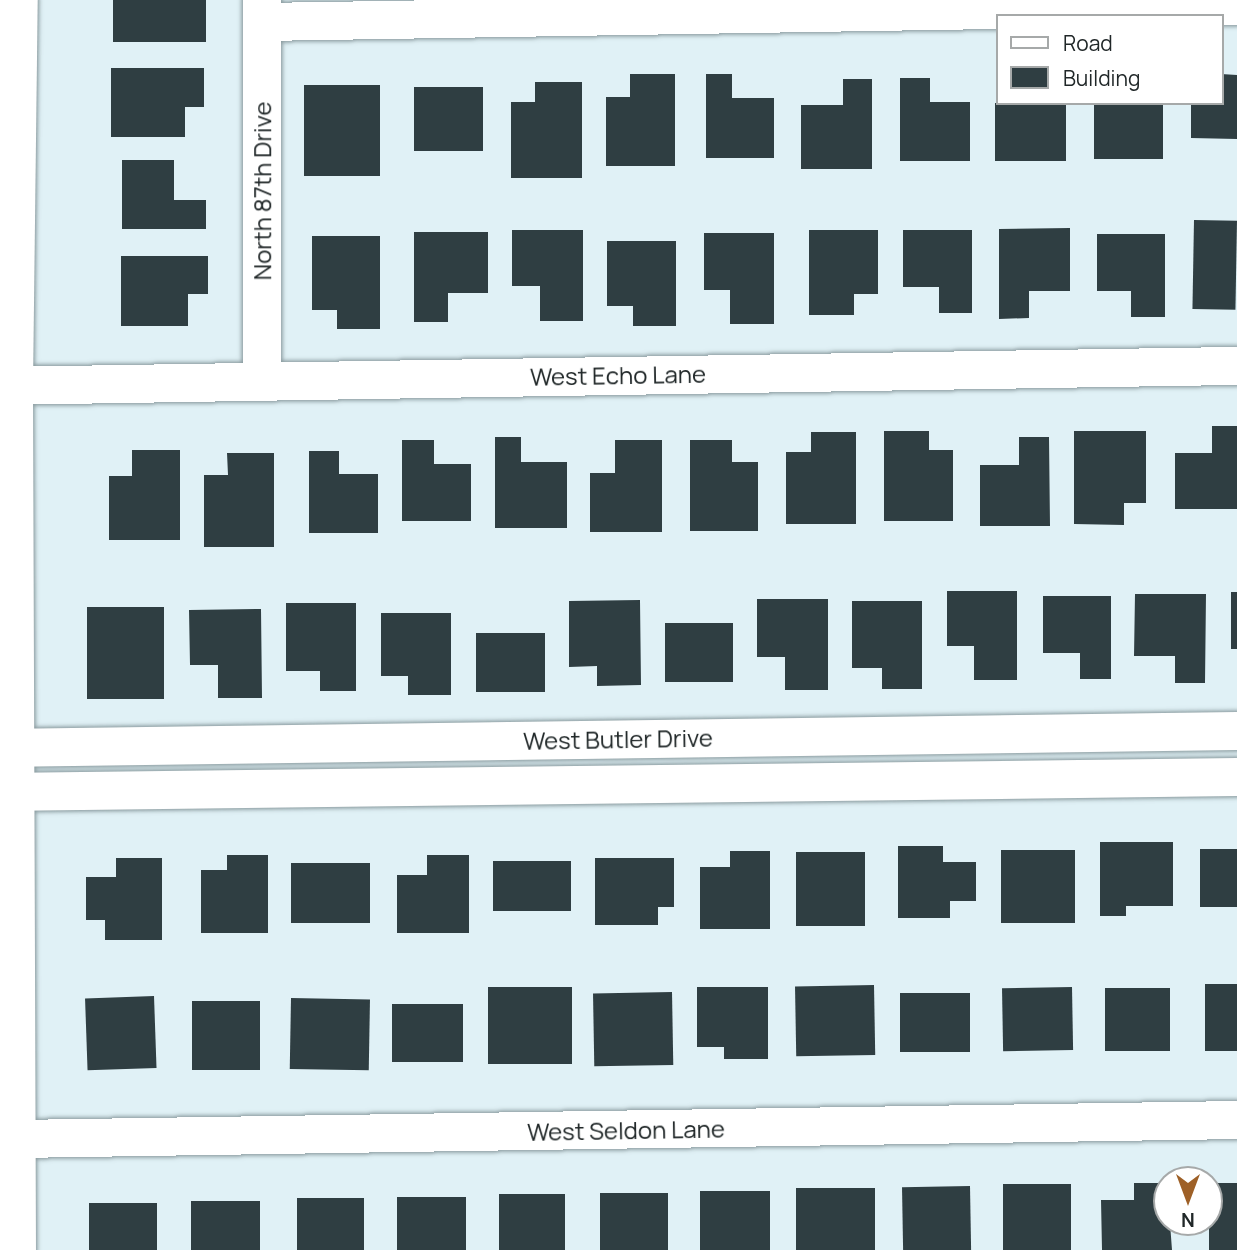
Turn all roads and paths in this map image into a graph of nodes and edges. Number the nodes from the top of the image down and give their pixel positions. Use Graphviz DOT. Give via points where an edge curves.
graph roads {
  1 [pos="19,0"];
  2 [pos="1227,4"];
  3 [pos="262,11"];
  4 [pos="1237,366"];
  5 [pos="261,381"];
  6 [pos="7,386"];
  7 [pos="1237,731"];
  8 [pos="7,748"];
  9 [pos="1237,776"];
  10 [pos="8,792"];
  11 [pos="1237,1120"];
  12 [pos="16,1139"];
  13 [pos="17,1250"];
  1 -- 6 [label="street"];
  2 -- 3 [label="street"];
  3 -- 5 [label="street, North 87th Drive"];
  4 -- 5 [label="street, West Echo Lane"];
  5 -- 6 [label="street, West Echo Lane"];
  6 -- 8 [label="street"];
  7 -- 8 [label="street, West Butler Drive"];
  8 -- 10 [label="street"];
  9 -- 10 [label="street, West Butler Drive"];
  10 -- 12 [label="street"];
  11 -- 12 [label="street, West Seldon Lane"];
  12 -- 13 [label="street"];
}
